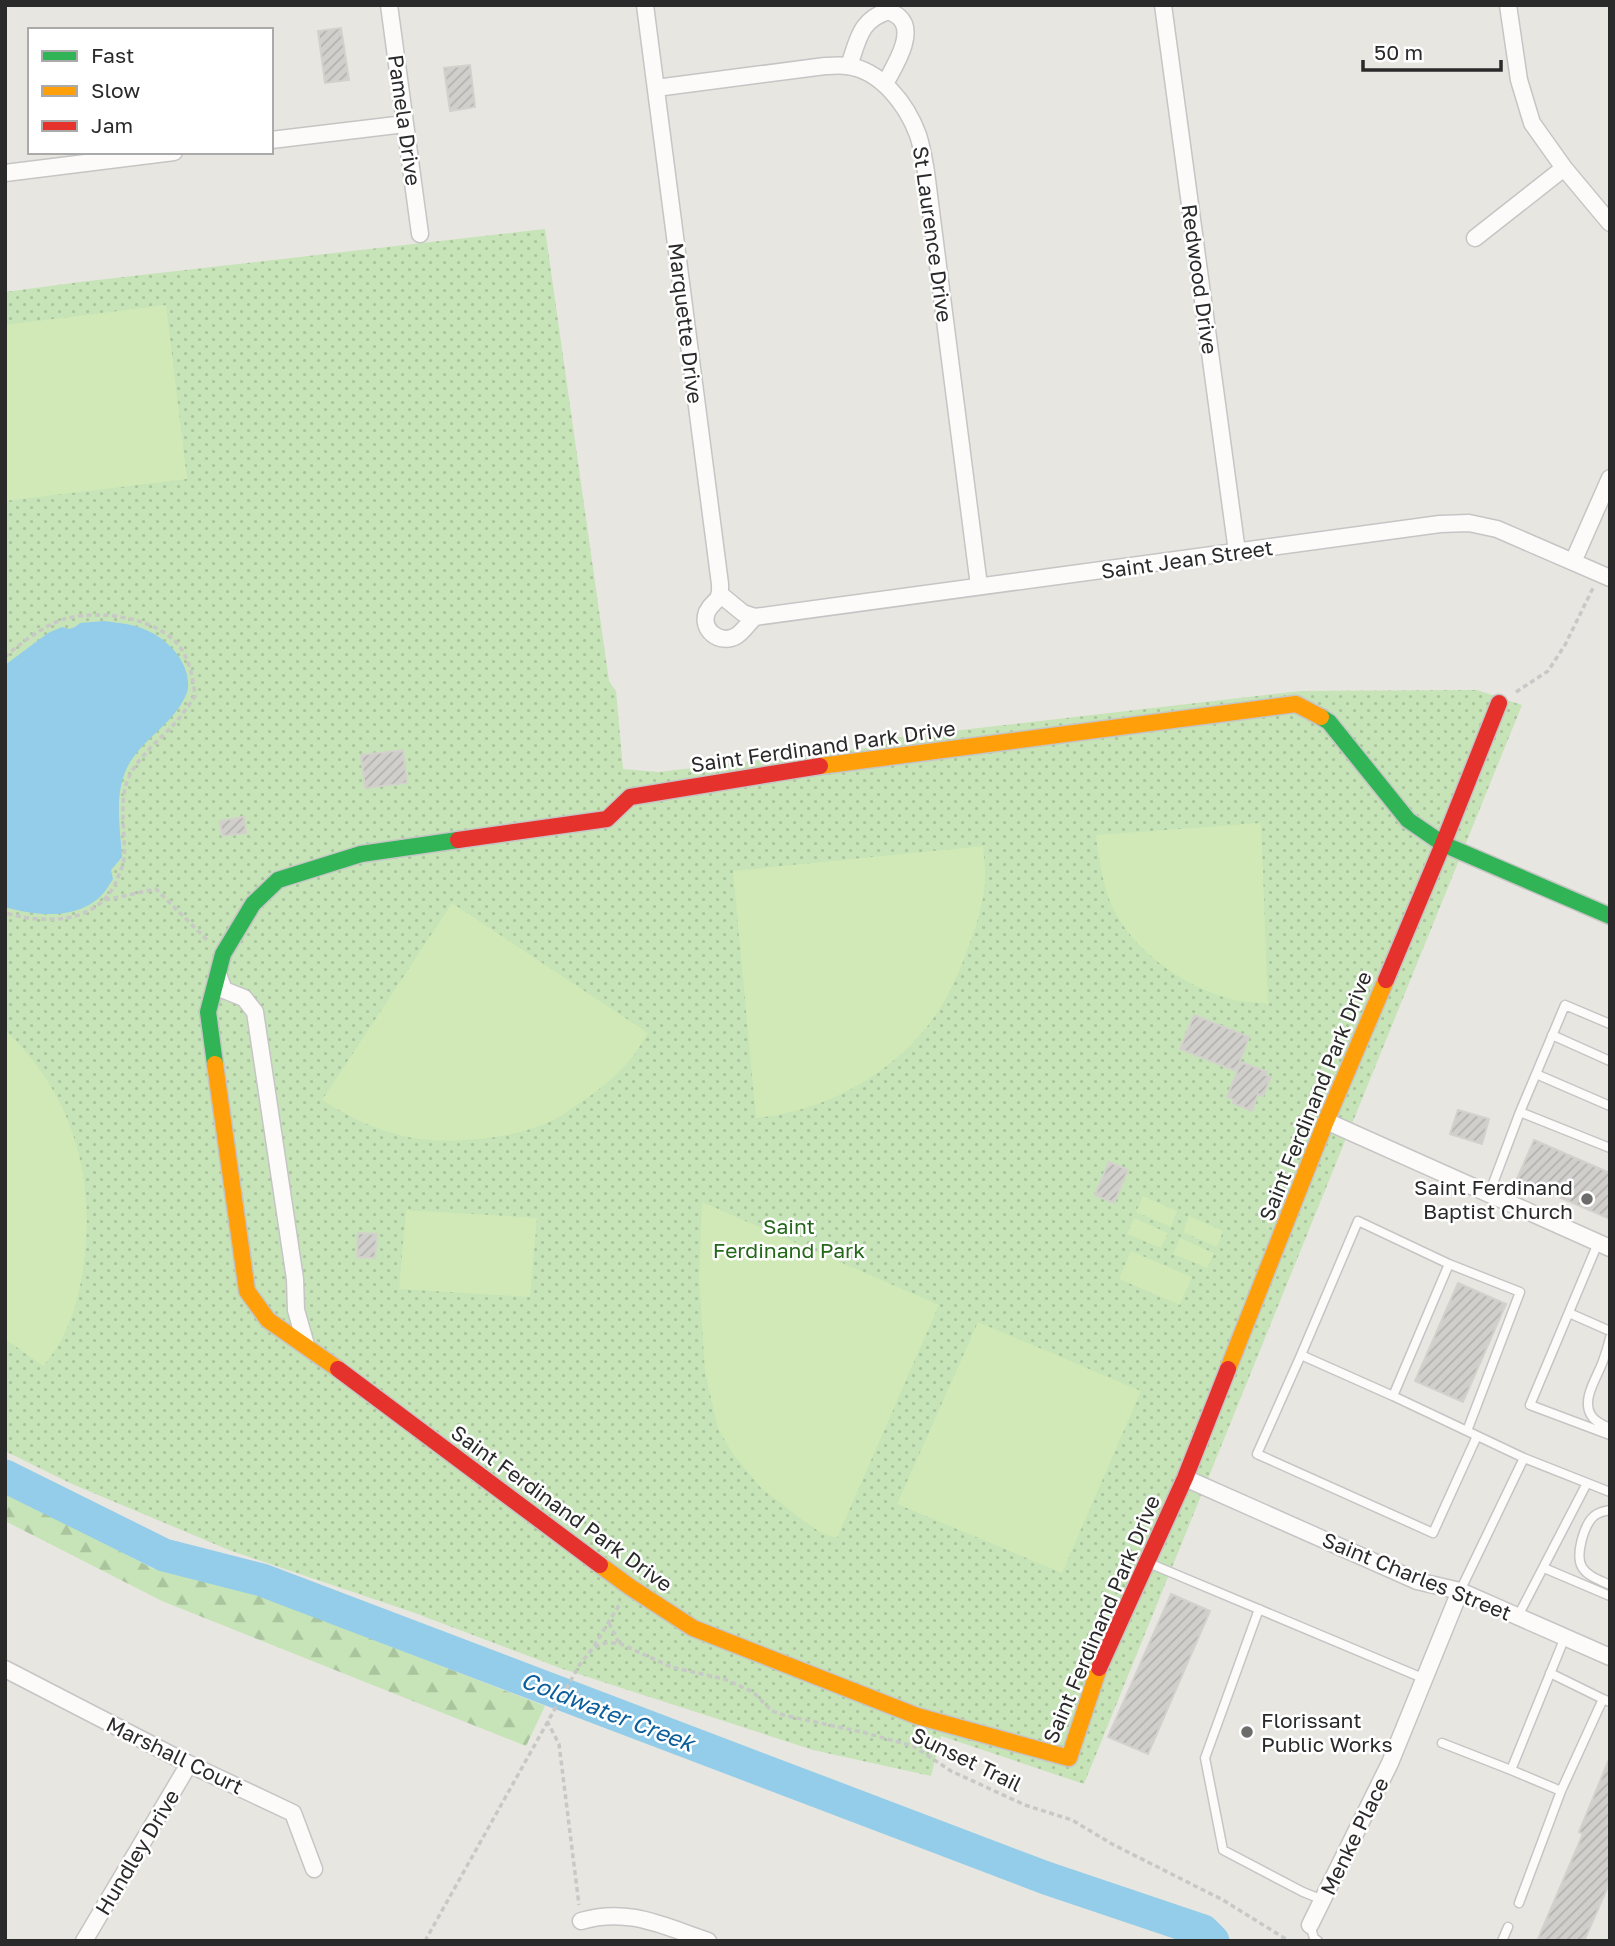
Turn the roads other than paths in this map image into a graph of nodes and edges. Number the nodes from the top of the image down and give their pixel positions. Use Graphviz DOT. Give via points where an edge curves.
graph roads {
  1 [pos="390,5"];
  2 [pos="645,5"];
  3 [pos="1163,5"];
  4 [pos="1508,5"];
  5 [pos="849,66"];
  6 [pos="885,84"];
  7 [pos="656,88"];
  8 [pos="405,124"];
  9 [pos="273,140"];
  10 [pos="158,154"];
  11 [pos="1564,168"];
  12 [pos="5,173"];
  13 [pos="1610,223"];
  14 [pos="420,234"];
  15 [pos="1475,238"];
  16 [pos="1610,478"];
  17 [pos="1237,552"];
  18 [pos="1573,562"];
  19 [pos="1605,576"];
  20 [pos="979,586"];
  21 [pos="721,595"];
  22 [pos="755,617"];
  23 [pos="1499,702"];
  24 [pos="1443,844"];
  25 [pos="1608,912"];
  26 [pos="218,974"];
  27 [pos="1610,1024"];
  28 [pos="1552,1035"];
  29 [pos="1610,1061"];
  30 [pos="1536,1074"];
  31 [pos="1610,1106"];
  32 [pos="1520,1112"];
  33 [pos="1326,1121"];
  34 [pos="1610,1148"];
  35 [pos="1489,1194"];
  36 [pos="1604,1245"];
  37 [pos="1448,1264"];
  38 [pos="1569,1312"];
  39 [pos="1610,1331"];
  40 [pos="1610,1338"];
  41 [pos="306,1345"];
  42 [pos="1301,1356"];
  43 [pos="1393,1396"];
  44 [pos="1610,1428"];
  45 [pos="1467,1431"];
  46 [pos="1610,1435"];
  47 [pos="1477,1436"];
  48 [pos="1524,1458"];
  49 [pos="1185,1478"];
  50 [pos="1587,1483"];
  51 [pos="1610,1492"];
  52 [pos="1610,1510"];
  53 [pos="1148,1563"];
  54 [pos="1544,1568"];
  55 [pos="1610,1585"];
  56 [pos="1460,1591"];
  57 [pos="1610,1596"];
  58 [pos="1259,1609"];
  59 [pos="1517,1616"];
  60 [pos="1565,1637"];
  61 [pos="1610,1657"];
  62 [pos="5,1669"];
  63 [pos="1550,1673"];
  64 [pos="1425,1679"];
  65 [pos="1606,1700"];
  66 [pos="1442,1743"];
  67 [pos="189,1764"];
  68 [pos="1511,1770"];
  69 [pos="1561,1791"];
  70 [pos="314,1869"];
  71 [pos="1323,1900"];
  72 [pos="1519,1903"];
  73 [pos="581,1921"];
  74 [pos="1310,1925"];
  75 [pos="1508,1927"];
  76 [pos="84,1941"];
  77 [pos="708,1941"];
  78 [pos="1318,1941"];
  79 [pos="1502,1941"];
  1 -- 8 [label="street, Pamela Drive"];
  2 -- 7 [label="street, Marquette Drive"];
  3 -- 17 [label="street, Redwood Drive"];
  4 -- 11 [label="street" via="1519,80 1532,123"];
  5 -- 6 [label="street, St Laurence Drive"];
  5 -- 6 [label="street" via="866,24 889,11 901,18 905,37"];
  5 -- 7 [label="street, St Laurence Drive"];
  6 -- 20 [label="street, St Laurence Drive" via="906,110 919,137 926,172"];
  7 -- 21 [label="street, Marquette Drive"];
  8 -- 9 [label="street"];
  8 -- 14 [label="street, Pamela Drive"];
  10 -- 12 [label="street"];
  11 -- 13 [label="street"];
  11 -- 15 [label="street"];
  16 -- 18 [label="street"];
  17 -- 18 [label="street, Saint Jean Street" via="1469,523 1497,529"];
  17 -- 20 [label="street, Saint Jean Street"];
  18 -- 19 [label="street, Saint Jean Street"];
  20 -- 22 [label="street, Saint Jean Street"];
  21 -- 22 [label="street"];
  21 -- 22 [label="street" via="707,613 712,635 734,637"];
  23 -- 24 [label="street, Saint Ferdinand Park Drive"];
  24 -- 25 [label="street"];
  24 -- 26 [label="street, Saint Ferdinand Park Drive" via="1408,820 1329,722 1296,704 786,770 630,797 607,820 361,854 278,880 253,904 223,954"];
  24 -- 33 [label="street, Saint Ferdinand Park Drive"];
  26 -- 41 [label="street" via="224,990 244,998 255,1012 296,1310"];
  26 -- 41 [label="street, Saint Ferdinand Park Drive" via="208,1012 247,1291 268,1320"];
  27 -- 28 [label="lane" via="1565,1005"];
  28 -- 29 [label="lane"];
  28 -- 30 [label="lane"];
  30 -- 31 [label="lane"];
  30 -- 32 [label="lane"];
  32 -- 34 [label="lane"];
  32 -- 35 [label="lane"];
  33 -- 35 [label="street"];
  33 -- 49 [label="street, Saint Ferdinand Park Drive"];
  35 -- 36 [label="street"];
  36 -- 38 [label="lane"];
  37 -- 42 [label="lane" via="1358,1221"];
  37 -- 43 [label="lane"];
  37 -- 45 [label="lane" via="1520,1292"];
  38 -- 39 [label="lane"];
  38 -- 46 [label="lane" via="1530,1405"];
  40 -- 44 [label="lane" via="1588,1407 1592,1417"];
  41 -- 53 [label="street, Saint Ferdinand Park Drive" via="630,1587 693,1628 935,1722 1069,1758 1096,1675"];
  42 -- 43 [label="lane"];
  42 -- 47 [label="lane" via="1257,1454 1433,1534"];
  43 -- 45 [label="lane"];
  45 -- 47 [label="lane"];
  47 -- 48 [label="lane"];
  48 -- 50 [label="lane"];
  48 -- 56 [label="lane"];
  49 -- 53 [label="street, Saint Ferdinand Park Drive"];
  49 -- 56 [label="street, Saint Charles Street" via="1417,1581"];
  50 -- 51 [label="lane"];
  50 -- 54 [label="lane"];
  52 -- 55 [label="lane" via="1589,1522 1579,1554 1583,1569"];
  53 -- 58 [label="lane"];
  54 -- 57 [label="lane"];
  54 -- 59 [label="lane"];
  56 -- 59 [label="street, Saint Charles Street"];
  56 -- 64 [label="street, Menke Place"];
  58 -- 64 [label="lane"];
  58 -- 71 [label="lane" via="1205,1758 1223,1850"];
  59 -- 60 [label="street, Saint Charles Street"];
  60 -- 61 [label="street, Saint Charles Street"];
  60 -- 63 [label="lane"];
  62 -- 67 [label="street, Marshall Court"];
  63 -- 65 [label="lane"];
  63 -- 68 [label="lane"];
  64 -- 71 [label="street, Menke Place" via="1391,1763"];
  65 -- 69 [label="lane"];
  66 -- 68 [label="lane"];
  67 -- 70 [label="street, Marshall Court" via="293,1812"];
  67 -- 76 [label="street, Hundley Drive"];
  68 -- 69 [label="lane"];
  69 -- 72 [label="lane"];
  71 -- 74 [label="street, Menke Place"];
  73 -- 77 [label="street" via="632,1916"];
  74 -- 78 [label="lane"];
  75 -- 79 [label="lane"];
}
